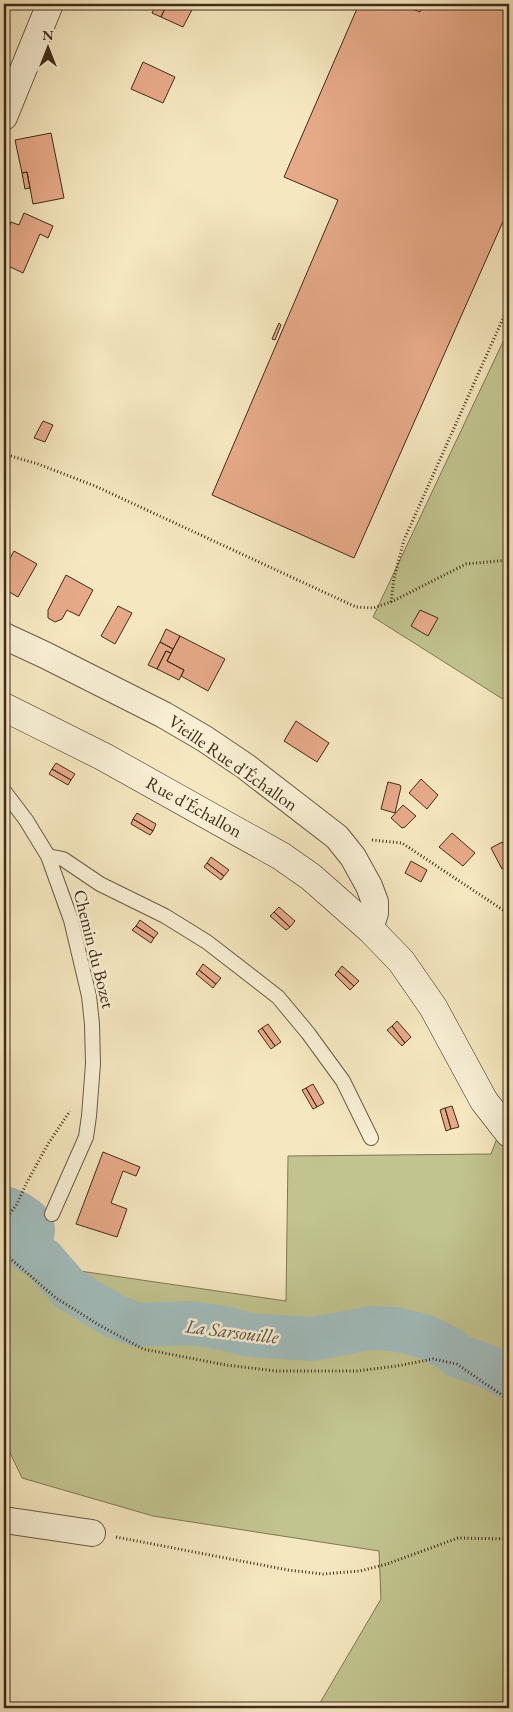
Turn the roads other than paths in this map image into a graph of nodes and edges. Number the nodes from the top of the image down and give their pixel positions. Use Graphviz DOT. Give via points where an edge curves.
graph roads {
  1 [pos="50,4"];
  2 [pos="4,117"];
  3 [pos="4,636"];
  4 [pos="4,708"];
  5 [pos="4,792"];
  6 [pos="48,856"];
  7 [pos="370,930"];
  8 [pos="509,1133"];
  9 [pos="371,1138"];
  10 [pos="52,1214"];
  11 [pos="4,1520"];
  12 [pos="92,1533"];
  1 -- 2 [label="street"];
  3 -- 7 [label="street, Vieille Rue d'Échallon" via="206,739 336,837 353,857 370,886 375,902"];
  4 -- 7 [label="main road, Rue d'Échallon" via="104,757 281,856 311,877"];
  5 -- 6 [label="lane, Chemin du Bozet"];
  6 -- 9 [label="lane" via="63,859 100,884 165,916 207,942 278,997 343,1081"];
  6 -- 10 [label="lane, Chemin du Bozet" via="71,920 89,996 93,1064 86,1137"];
  7 -- 8 [label="main road, Rue d'Échallon" via="401,962 433,1007 484,1100"];
  11 -- 12 [label="street"];
}
